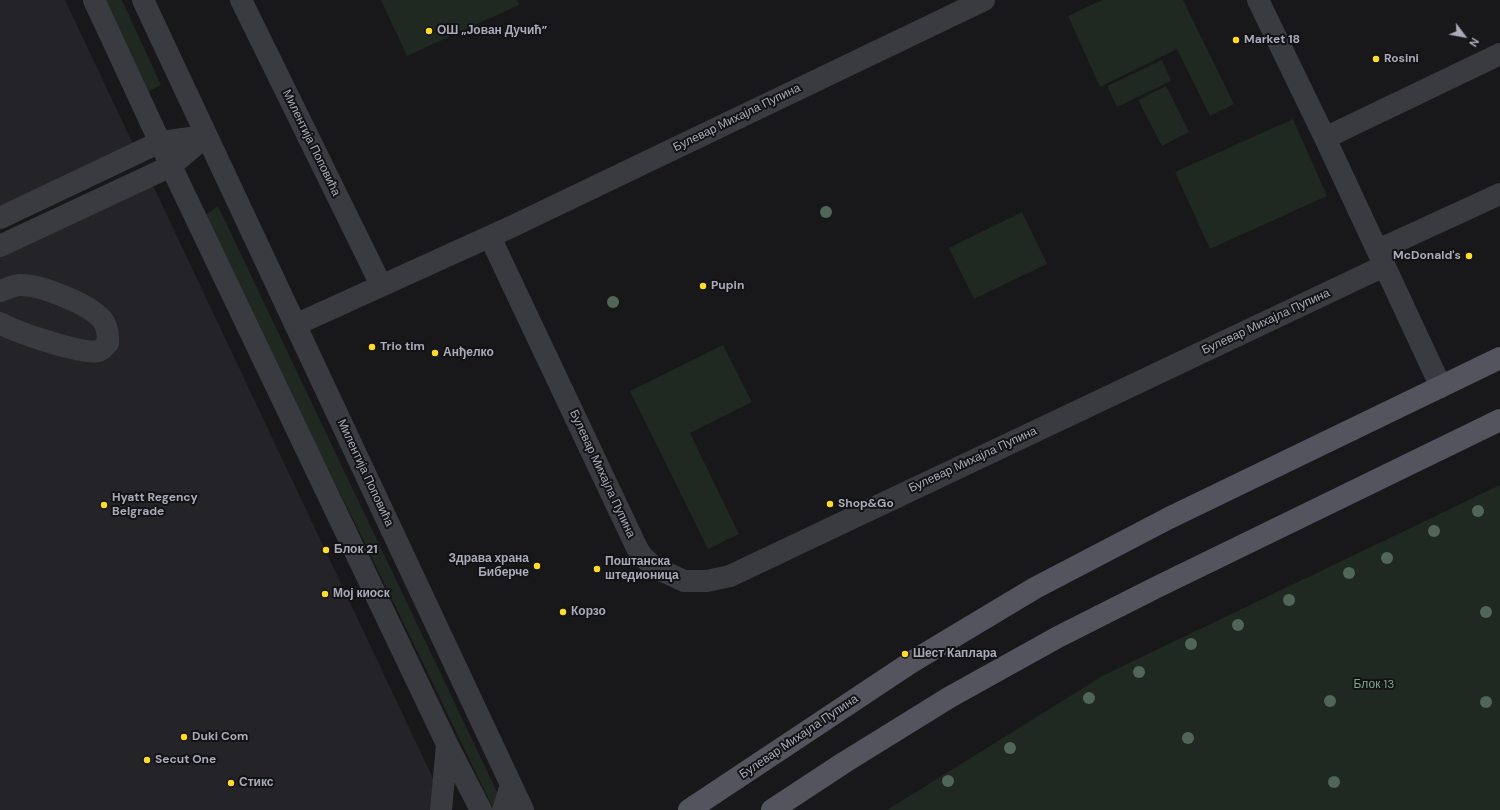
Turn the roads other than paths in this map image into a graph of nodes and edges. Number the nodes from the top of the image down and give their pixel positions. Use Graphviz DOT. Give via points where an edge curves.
graph roads {
  1 [pos="94,0"];
  2 [pos="143,0"];
  3 [pos="241,0"];
  4 [pos="984,0"];
  5 [pos="1258,0"];
  6 [pos="1500,54"];
  7 [pos="206,136"];
  8 [pos="1325,138"];
  9 [pos="160,142"];
  10 [pos="171,166"];
  11 [pos="1500,194"];
  12 [pos="0,218"];
  13 [pos="490,237"];
  14 [pos="0,246"];
  15 [pos="1381,258"];
  16 [pos="381,285"];
  17 [pos="0,291"];
  18 [pos="0,323"];
  19 [pos="295,325"];
  20 [pos="1500,358"];
  21 [pos="1441,387"];
  22 [pos="1500,420"];
  23 [pos="447,744"];
  24 [pos="511,785"];
  25 [pos="442,800"];
  26 [pos="481,810"];
  27 [pos="503,810"];
  28 [pos="523,810"];
  29 [pos="689,810"];
  30 [pos="772,810"];
  1 -- 9 [label="street"];
  2 -- 7 [label="street, Милентија Поповића"];
  3 -- 16 [label="street, Милентија Поповића"];
  4 -- 13 [label="street, Булевар Михајла Пупина"];
  5 -- 8 [label="street"];
  6 -- 8 [label="street"];
  7 -- 9 [label="street"];
  7 -- 10 [label="street"];
  7 -- 19 [label="street, Милентија Поповића"];
  8 -- 15 [label="street"];
  9 -- 10 [label="street"];
  9 -- 12 [label="street"];
  10 -- 14 [label="street"];
  10 -- 23 [label="street"];
  11 -- 15 [label="street, Булевар Михајла Пупина"];
  13 -- 15 [label="street, Булевар Михајла Пупина" via="642,556 654,567 684,581 707,582 730,576"];
  13 -- 16 [label="street, Булевар Михајла Пупина"];
  15 -- 21 [label="street"];
  16 -- 19 [label="street, Булевар Михајла Пупина"];
  17 -- 18 [label="street" via="19,285 32,286 76,301 90,308 103,321 108,331 108,343 97,351 69,348"];
  19 -- 24 [label="street, Милентија Поповића"];
  20 -- 21 [label="main road, Булевар Михајла Пупина"];
  21 -- 29 [label="main road, Булевар Михајла Пупина" via="1169,518 1035,588 910,662"];
  22 -- 30 [label="main road" via="1058,637 944,701"];
  23 -- 25 [label="street"];
  23 -- 26 [label="street"];
  24 -- 27 [label="street"];
  24 -- 28 [label="street, Милентија Поповића"];
}
